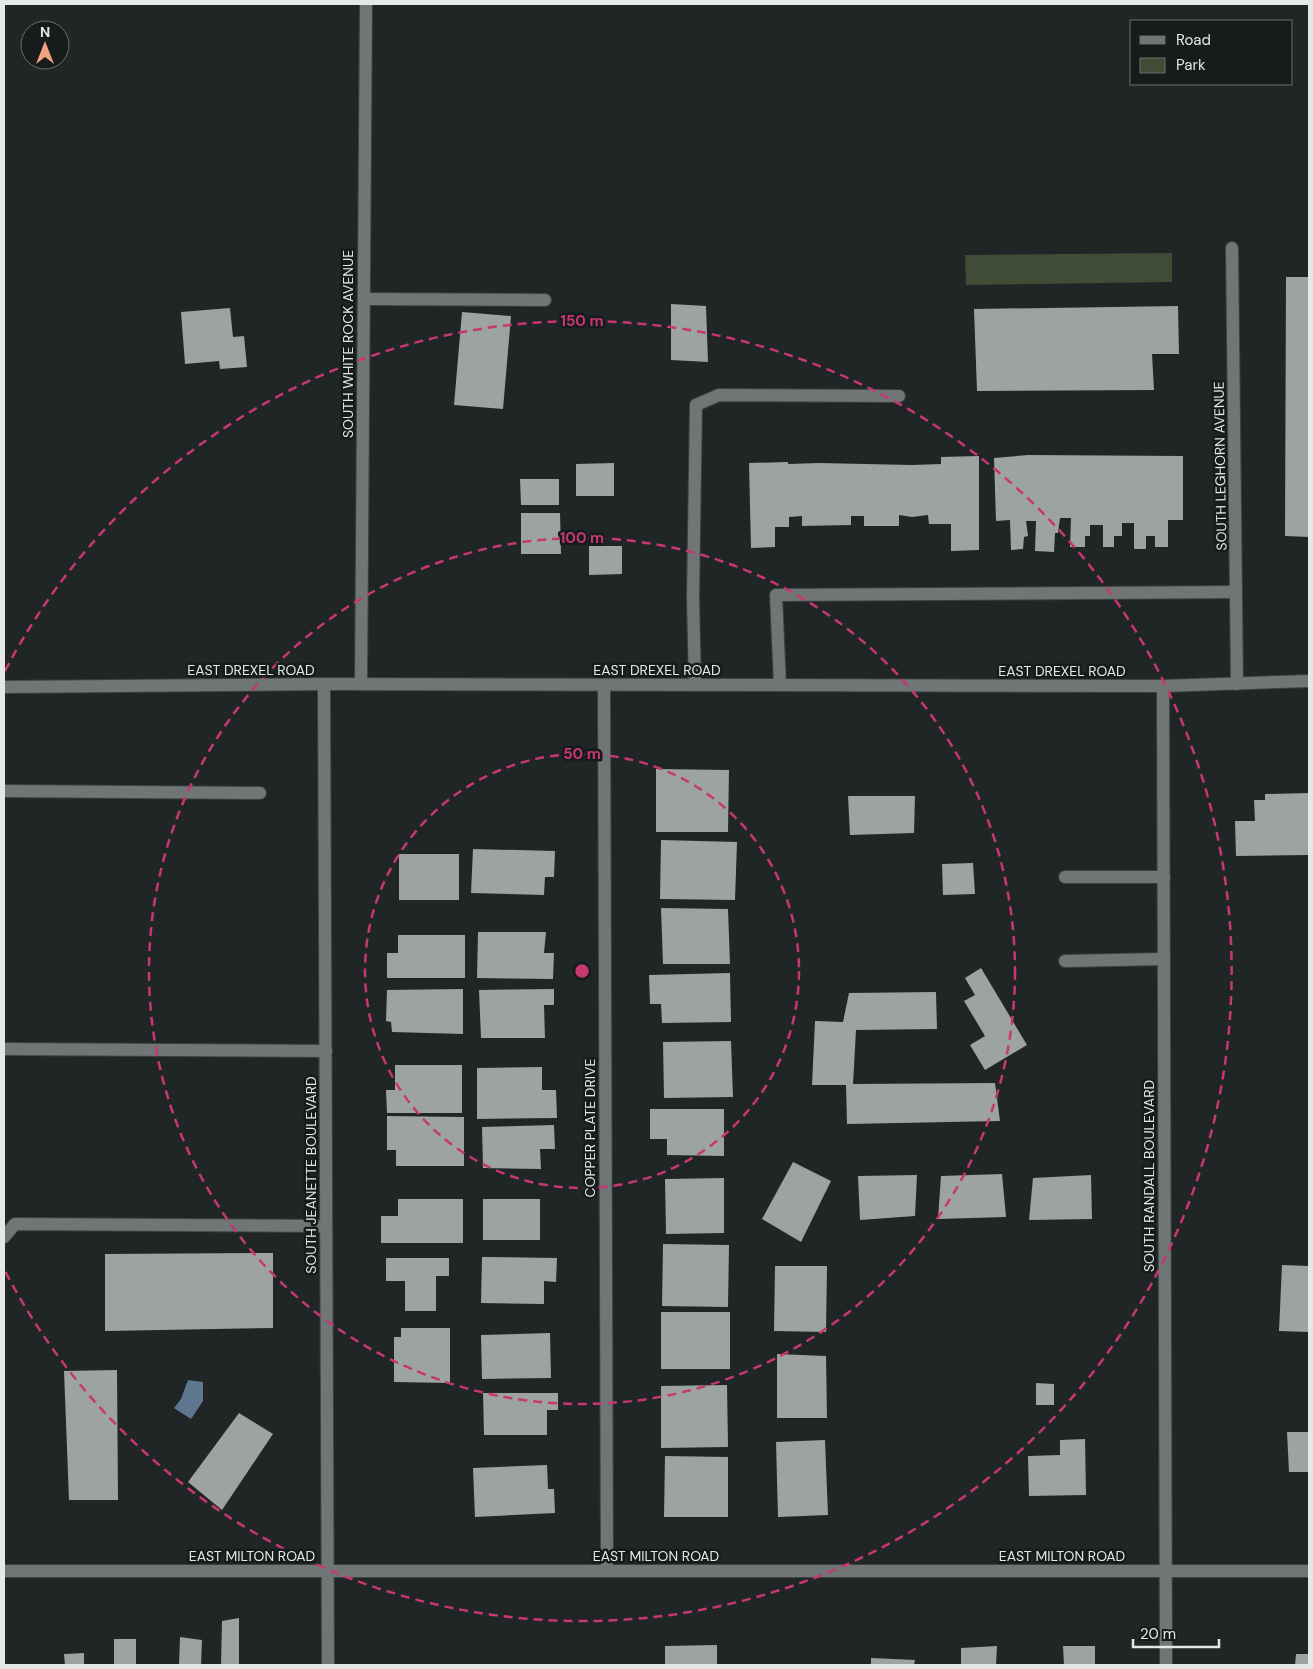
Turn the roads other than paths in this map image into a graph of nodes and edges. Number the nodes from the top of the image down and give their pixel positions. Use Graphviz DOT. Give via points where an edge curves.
graph roads {
  1 [pos="366,4"];
  2 [pos="1232,248"];
  3 [pos="364,299"];
  4 [pos="545,300"];
  5 [pos="899,396"];
  6 [pos="1236,592"];
  7 [pos="1309,682"];
  8 [pos="324,684"];
  9 [pos="360,684"];
  10 [pos="1237,684"];
  11 [pos="604,685"];
  12 [pos="695,685"];
  13 [pos="780,685"];
  14 [pos="1163,686"];
  15 [pos="4,687"];
  16 [pos="4,791"];
  17 [pos="260,793"];
  18 [pos="1065,877"];
  19 [pos="1164,877"];
  20 [pos="1164,959"];
  21 [pos="1064,962"];
  22 [pos="4,1049"];
  23 [pos="326,1051"];
  24 [pos="326,1226"];
  25 [pos="4,1237"];
  26 [pos="4,1571"];
  27 [pos="328,1571"];
  28 [pos="607,1571"];
  29 [pos="1166,1571"];
  30 [pos="1309,1571"];
  31 [pos="328,1665"];
  32 [pos="1166,1665"];
  1 -- 3 [label="street, SOUTH WHITE ROCK AVENUE"];
  2 -- 6 [label="street, SOUTH LEGHORN AVENUE"];
  3 -- 4 [label="street"];
  3 -- 9 [label="street, SOUTH WHITE ROCK AVENUE"];
  5 -- 12 [label="street" via="719,395 696,405 692,598"];
  6 -- 10 [label="street, SOUTH LEGHORN AVENUE"];
  6 -- 13 [label="street" via="776,595"];
  7 -- 10 [label="street, EAST DREXEL ROAD"];
  8 -- 9 [label="street, EAST DREXEL ROAD"];
  8 -- 15 [label="street, EAST DREXEL ROAD"];
  8 -- 23 [label="street, SOUTH JEANETTE BOULEVARD"];
  9 -- 11 [label="street, EAST DREXEL ROAD"];
  10 -- 14 [label="street, EAST DREXEL ROAD"];
  11 -- 12 [label="street, EAST DREXEL ROAD"];
  11 -- 28 [label="street, COPPER PLATE DRIVE"];
  12 -- 13 [label="street, EAST DREXEL ROAD"];
  13 -- 14 [label="street, EAST DREXEL ROAD"];
  14 -- 19 [label="street, SOUTH RANDALL BOULEVARD"];
  16 -- 17 [label="street"];
  18 -- 19 [label="street"];
  19 -- 20 [label="street, SOUTH RANDALL BOULEVARD"];
  20 -- 21 [label="street"];
  20 -- 29 [label="street, SOUTH RANDALL BOULEVARD"];
  22 -- 23 [label="street"];
  23 -- 24 [label="street, SOUTH JEANETTE BOULEVARD"];
  24 -- 25 [label="street" via="15,1224"];
  24 -- 27 [label="street, SOUTH JEANETTE BOULEVARD"];
  26 -- 27 [label="street, EAST MILTON ROAD"];
  27 -- 28 [label="street, EAST MILTON ROAD"];
  27 -- 31 [label="street, SOUTH JEANETTE BOULEVARD"];
  28 -- 29 [label="street, EAST MILTON ROAD"];
  29 -- 30 [label="street, EAST MILTON ROAD"];
  29 -- 32 [label="street, SOUTH RANDALL BOULEVARD"];
}
